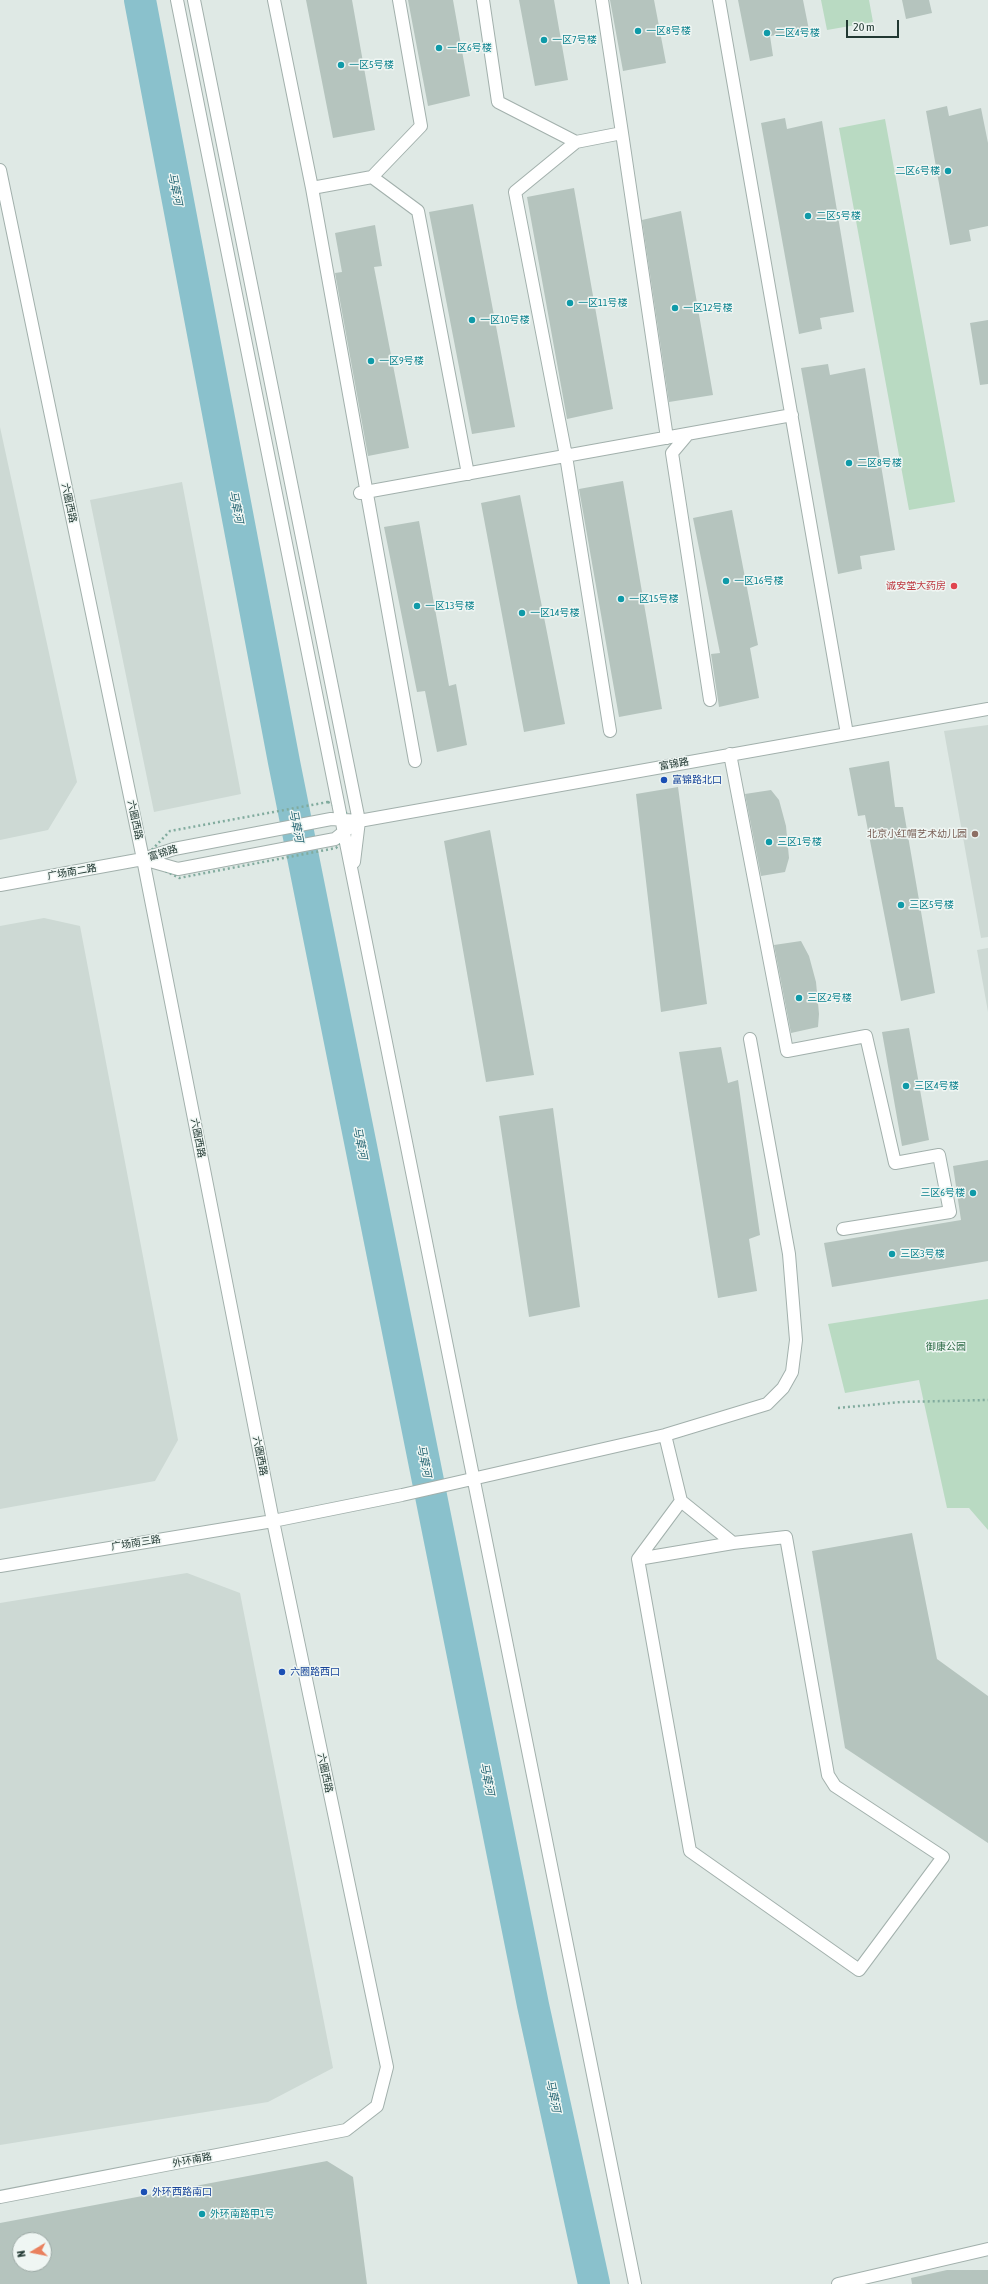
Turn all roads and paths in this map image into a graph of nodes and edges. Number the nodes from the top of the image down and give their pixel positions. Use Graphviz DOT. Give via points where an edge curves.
graph roads {
  1 [pos="177,0"];
  2 [pos="194,0"];
  3 [pos="274,0"];
  4 [pos="399,0"];
  5 [pos="483,0"];
  6 [pos="602,0"];
  7 [pos="719,0"];
  8 [pos="622,133"];
  9 [pos="576,142"];
  10 [pos="0,170"];
  11 [pos="372,177"];
  12 [pos="312,188"];
  13 [pos="792,416"];
  14 [pos="688,434"];
  15 [pos="667,438"];
  16 [pos="566,456"];
  17 [pos="468,474"];
  18 [pos="363,492"];
  19 [pos="710,700"];
  20 [pos="988,709"];
  21 [pos="610,731"];
  22 [pos="846,734"];
  23 [pos="730,754"];
  24 [pos="415,761"];
  25 [pos="328,802"];
  26 [pos="271,813"];
  27 [pos="337,819"];
  28 [pos="359,821"];
  29 [pos="340,835"];
  30 [pos="143,860"];
  31 [pos="352,871"];
  32 [pos="0,886"];
  33 [pos="750,1039"];
  34 [pos="843,1229"];
  35 [pos="988,1400"];
  36 [pos="838,1408"];
  37 [pos="665,1436"];
  38 [pos="475,1479"];
  39 [pos="681,1501"];
  40 [pos="273,1521"];
  41 [pos="733,1544"];
  42 [pos="638,1559"];
  43 [pos="0,1566"];
  44 [pos="377,2106"];
  45 [pos="0,2197"];
  46 [pos="988,2249"];
  47 [pos="635,2284"];
  48 [pos="838,2284"];
  1 -- 27 [label="street"];
  2 -- 28 [label="street"];
  3 -- 12 [label="street"];
  4 -- 11 [label="street" via="421,126"];
  5 -- 9 [label="street" via="498,102"];
  6 -- 8 [label="street"];
  7 -- 13 [label="street"];
  8 -- 9 [label="street"];
  8 -- 15 [label="street"];
  9 -- 16 [label="street" via="515,192"];
  10 -- 30 [label="street, 六圈西路"];
  11 -- 12 [label="street"];
  11 -- 17 [label="street" via="418,211"];
  12 -- 18 [label="street"];
  13 -- 14 [label="street"];
  13 -- 22 [label="street"];
  14 -- 15 [label="street"];
  14 -- 19 [label="street" via="672,453"];
  15 -- 16 [label="street"];
  16 -- 17 [label="street"];
  16 -- 21 [label="street"];
  17 -- 18 [label="street"];
  18 -- 24 [label="street"];
  20 -- 22 [label="street, 富锦路"];
  22 -- 23 [label="street, 富锦路"];
  23 -- 28 [label="street, 富锦路"];
  23 -- 34 [label="street" via="787,1051 866,1036 894,1163 939,1155 950,1212"];
  25 -- 26 [label="path"];
  27 -- 28 [label="street, 富锦路"];
  27 -- 29 [label="street"];
  27 -- 30 [label="street, 富锦路" via="174,849"];
  28 -- 29 [label="street, 富锦路"];
  28 -- 31 [label="street"];
  29 -- 30 [label="street, 富锦路" via="178,869"];
  29 -- 31 [label="street"];
  30 -- 32 [label="street, 广场南二路"];
  30 -- 40 [label="street, 六圈西路"];
  31 -- 38 [label="street"];
  33 -- 37 [label="street, 广场南三路" via="789,1254 796,1340 792,1372 783,1388 767,1404"];
  35 -- 36 [label="path" via="900,1402"];
  37 -- 38 [label="street, 广场南三路"];
  37 -- 39 [label="street"];
  38 -- 40 [label="street, 广场南三路"];
  38 -- 47 [label="street"];
  39 -- 41 [label="street"];
  39 -- 42 [label="street"];
  40 -- 43 [label="street, 广场南三路"];
  40 -- 44 [label="street, 六圈西路" via="387,2067"];
  41 -- 42 [label="street"];
  41 -- 42 [label="street" via="786,1537 828,1774 835,1786 943,1857 859,1970 690,1851"];
  44 -- 45 [label="street, 外环南路" via="346,2130"];
  46 -- 48 [label="street"];
}
